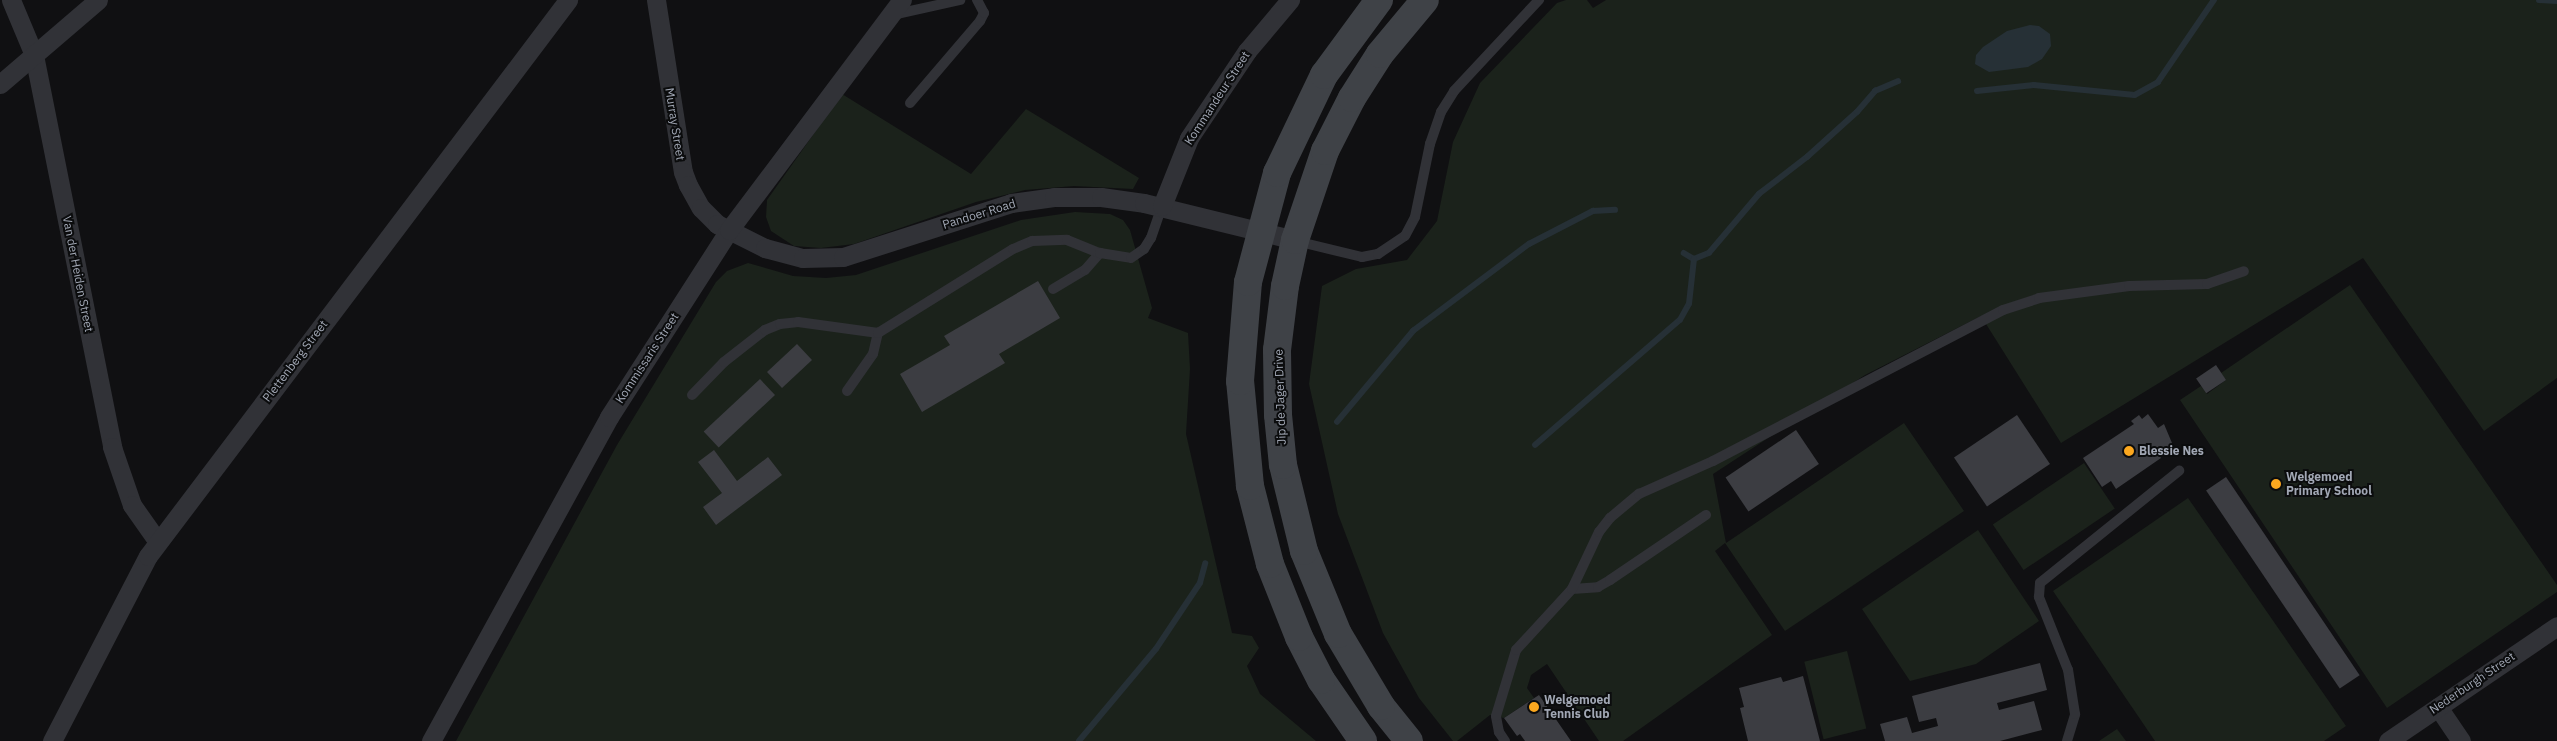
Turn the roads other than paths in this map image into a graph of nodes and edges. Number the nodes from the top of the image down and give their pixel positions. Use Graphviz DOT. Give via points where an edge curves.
graph roads {
  1 [pos="11,0"];
  2 [pos="98,0"];
  3 [pos="568,0"];
  4 [pos="656,0"];
  5 [pos="902,0"];
  6 [pos="960,0"];
  7 [pos="977,0"];
  8 [pos="1290,0"];
  9 [pos="1379,0"];
  10 [pos="1425,0"];
  11 [pos="1539,0"];
  12 [pos="888,16"];
  13 [pos="34,55"];
  14 [pos="0,84"];
  15 [pos="910,103"];
  16 [pos="1162,206"];
  17 [pos="729,230"];
  18 [pos="1259,231"];
  19 [pos="1295,240"];
  20 [pos="1100,253"];
  21 [pos="2244,271"];
  22 [pos="1053,289"];
  23 [pos="878,333"];
  24 [pos="847,391"];
  25 [pos="692,395"];
  26 [pos="2179,471"];
  27 [pos="1706,515"];
  28 [pos="158,542"];
  29 [pos="1572,589"];
  30 [pos="2557,626"];
  31 [pos="2438,707"];
  32 [pos="52,741"];
  33 [pos="431,741"];
  34 [pos="1363,741"];
  35 [pos="1409,741"];
  36 [pos="1505,741"];
  37 [pos="2067,741"];
  38 [pos="2388,741"];
  39 [pos="2461,741"];
  1 -- 13 [label="street, Van der Heiden Street"];
  2 -- 13 [label="street"];
  3 -- 28 [label="street, Plettenberg Street"];
  4 -- 17 [label="street, Murray Street" via="683,172 701,208 717,224"];
  5 -- 12 [label="street, Kommissaris Street"];
  6 -- 12 [label="lane"];
  7 -- 15 [label="lane" via="984,13 980,21"];
  8 -- 16 [label="street, Kommandeur Street" via="1247,51 1189,138"];
  9 -- 18 [label="main road" via="1344,44 1307,107 1277,173"];
  10 -- 19 [label="main road, Jip de Jager Drive" via="1393,37 1352,98 1325,151"];
  11 -- 19 [label="lane" via="1454,91 1441,112 1430,144 1414,217 1405,236 1378,254 1362,257"];
  12 -- 17 [label="street, Kommissaris Street"];
  13 -- 14 [label="street"];
  13 -- 28 [label="street, Van der Heiden Street" via="112,447 132,505"];
  16 -- 17 [label="street, Pandoer Road" via="1101,197 1054,197 1011,203 871,251 823,259 784,254"];
  16 -- 18 [label="street, Pandoer Road"];
  16 -- 20 [label="lane" via="1144,249 1131,258"];
  17 -- 33 [label="street, Kommissaris Street" via="609,416"];
  18 -- 19 [label="street, Pandoer Road"];
  18 -- 34 [label="main road" via="1248,282 1241,346 1242,424 1250,486 1270,564 1299,637 1321,680"];
  19 -- 35 [label="main road, Jip de Jager Drive" via="1284,286 1277,350 1278,414 1290,502 1315,584 1338,634 1381,706"];
  20 -- 22 [label="lane" via="1085,270"];
  20 -- 23 [label="lane" via="1067,240 1032,241"];
  21 -- 29 [label="lane" via="2207,284 2120,287 2040,298 2003,310 1713,461 1623,504 1599,532"];
  23 -- 24 [label="lane" via="873,354"];
  23 -- 25 [label="lane" via="798,322 780,324 746,343"];
  26 -- 37 [label="lane" via="2040,583 2039,597 2068,670 2075,714"];
  27 -- 29 [label="lane" via="1598,587"];
  28 -- 32 [label="street, Plettenberg Street"];
  29 -- 36 [label="lane" via="1516,650 1496,716 1499,732"];
  30 -- 31 [label="street, Nederburgh Street"];
  31 -- 38 [label="street, Nederburgh Street"];
  31 -- 39 [label="street"];
}
